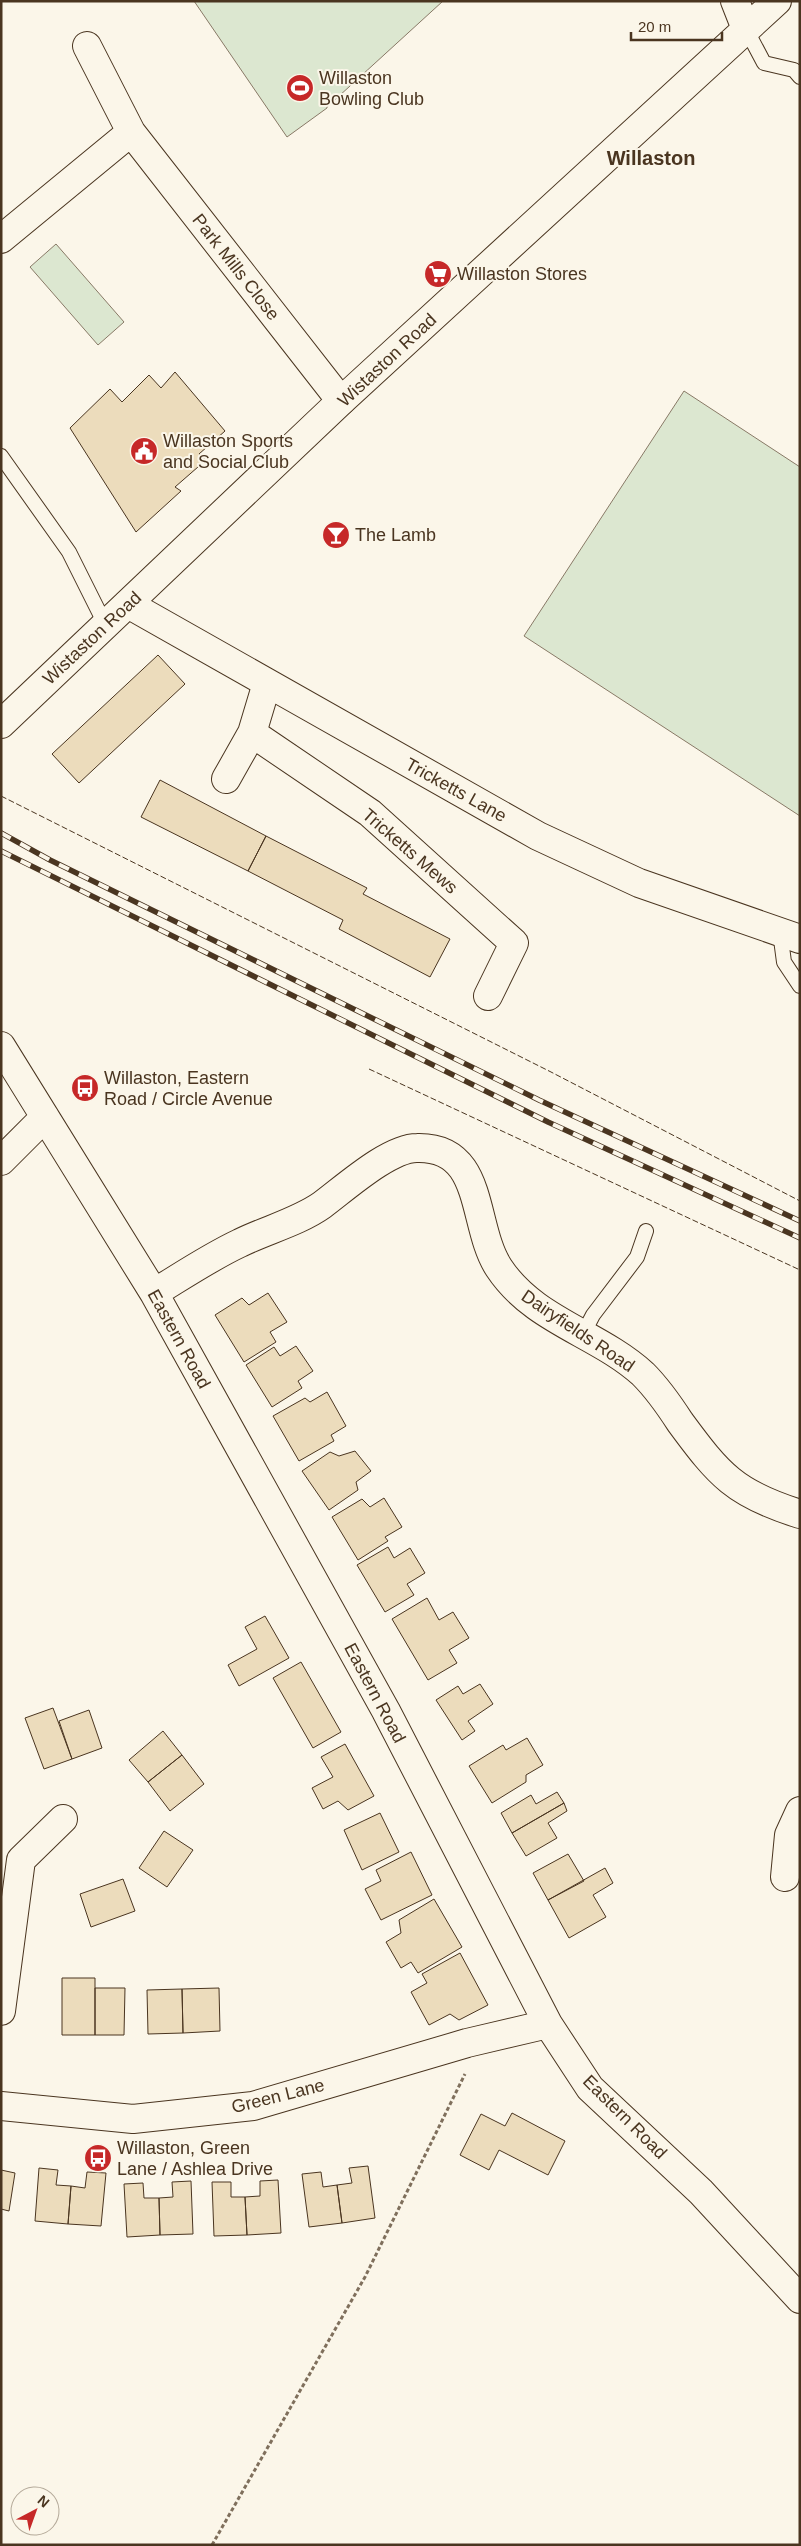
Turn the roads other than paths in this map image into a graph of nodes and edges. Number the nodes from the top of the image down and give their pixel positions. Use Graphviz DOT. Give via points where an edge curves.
graph roads {
  1 [pos="735,1"];
  2 [pos="777,1"];
  3 [pos="746,29"];
  4 [pos="87,46"];
  5 [pos="798,72"];
  6 [pos="131,132"];
  7 [pos="1,239"];
  8 [pos="341,401"];
  9 [pos="1,456"];
  10 [pos="128,604"];
  11 [pos="106,626"];
  12 [pos="268,683"];
  13 [pos="1,724"];
  14 [pos="252,733"];
  15 [pos="226,779"];
  16 [pos="790,935"];
  17 [pos="800,986"];
  18 [pos="488,996"];
  19 [pos="1,1046"];
  20 [pos="45,1117"];
  21 [pos="1,1161"];
  22 [pos="646,1232"];
  23 [pos="154,1293"];
  24 [pos="582,1336"];
  25 [pos="800,1514"];
  26 [pos="800,1811"];
  27 [pos="63,1819"];
  28 [pos="785,1876"];
  29 [pos="1,2011"];
  30 [pos="548,2024"];
  31 [pos="1,2106"];
  32 [pos="800,2299"];
  1 -- 3 [label="street"];
  2 -- 3 [label="street, Wistaston Road"];
  3 -- 5 [label="lane" via="764,62"];
  3 -- 8 [label="street, Wistaston Road"];
  4 -- 6 [label="street, Park Mills Close"];
  6 -- 7 [label="street"];
  6 -- 8 [label="street, Park Mills Close"];
  8 -- 10 [label="street, Wistaston Road"];
  9 -- 11 [label="lane" via="69,552"];
  10 -- 11 [label="street, Wistaston Road"];
  10 -- 12 [label="street, Tricketts Lane"];
  11 -- 13 [label="street, Wistaston Road"];
  12 -- 14 [label="street"];
  12 -- 16 [label="street, Tricketts Lane" via="538,836 639,883"];
  14 -- 15 [label="street"];
  14 -- 18 [label="street, Tricketts Mews" via="370,813 514,943"];
  16 -- 17 [label="lane" via="784,962"];
  19 -- 20 [label="street, Eastern Road"];
  20 -- 21 [label="street"];
  20 -- 23 [label="street, Eastern Road"];
  22 -- 24 [label="lane" via="638,1257 593,1315"];
  23 -- 24 [label="street, Dairyfields Road" via="236,1244 320,1206 352,1180 397,1153 414,1147 431,1148 448,1154 461,1164 470,1180 487,1244 510,1284 529,1302"];
  23 -- 30 [label="street, Eastern Road" via="386,1711"];
  24 -- 25 [label="street, Dairyfields Road" via="620,1356 644,1375 721,1474 767,1504"];
  26 -- 28 [label="street" via="789,1835"];
  27 -- 29 [label="street" via="21,1860"];
  30 -- 31 [label="street, Green Lane" via="467,2043 253,2106 133,2119"];
  30 -- 32 [label="street, Eastern Road" via="590,2088 701,2192"];
}
